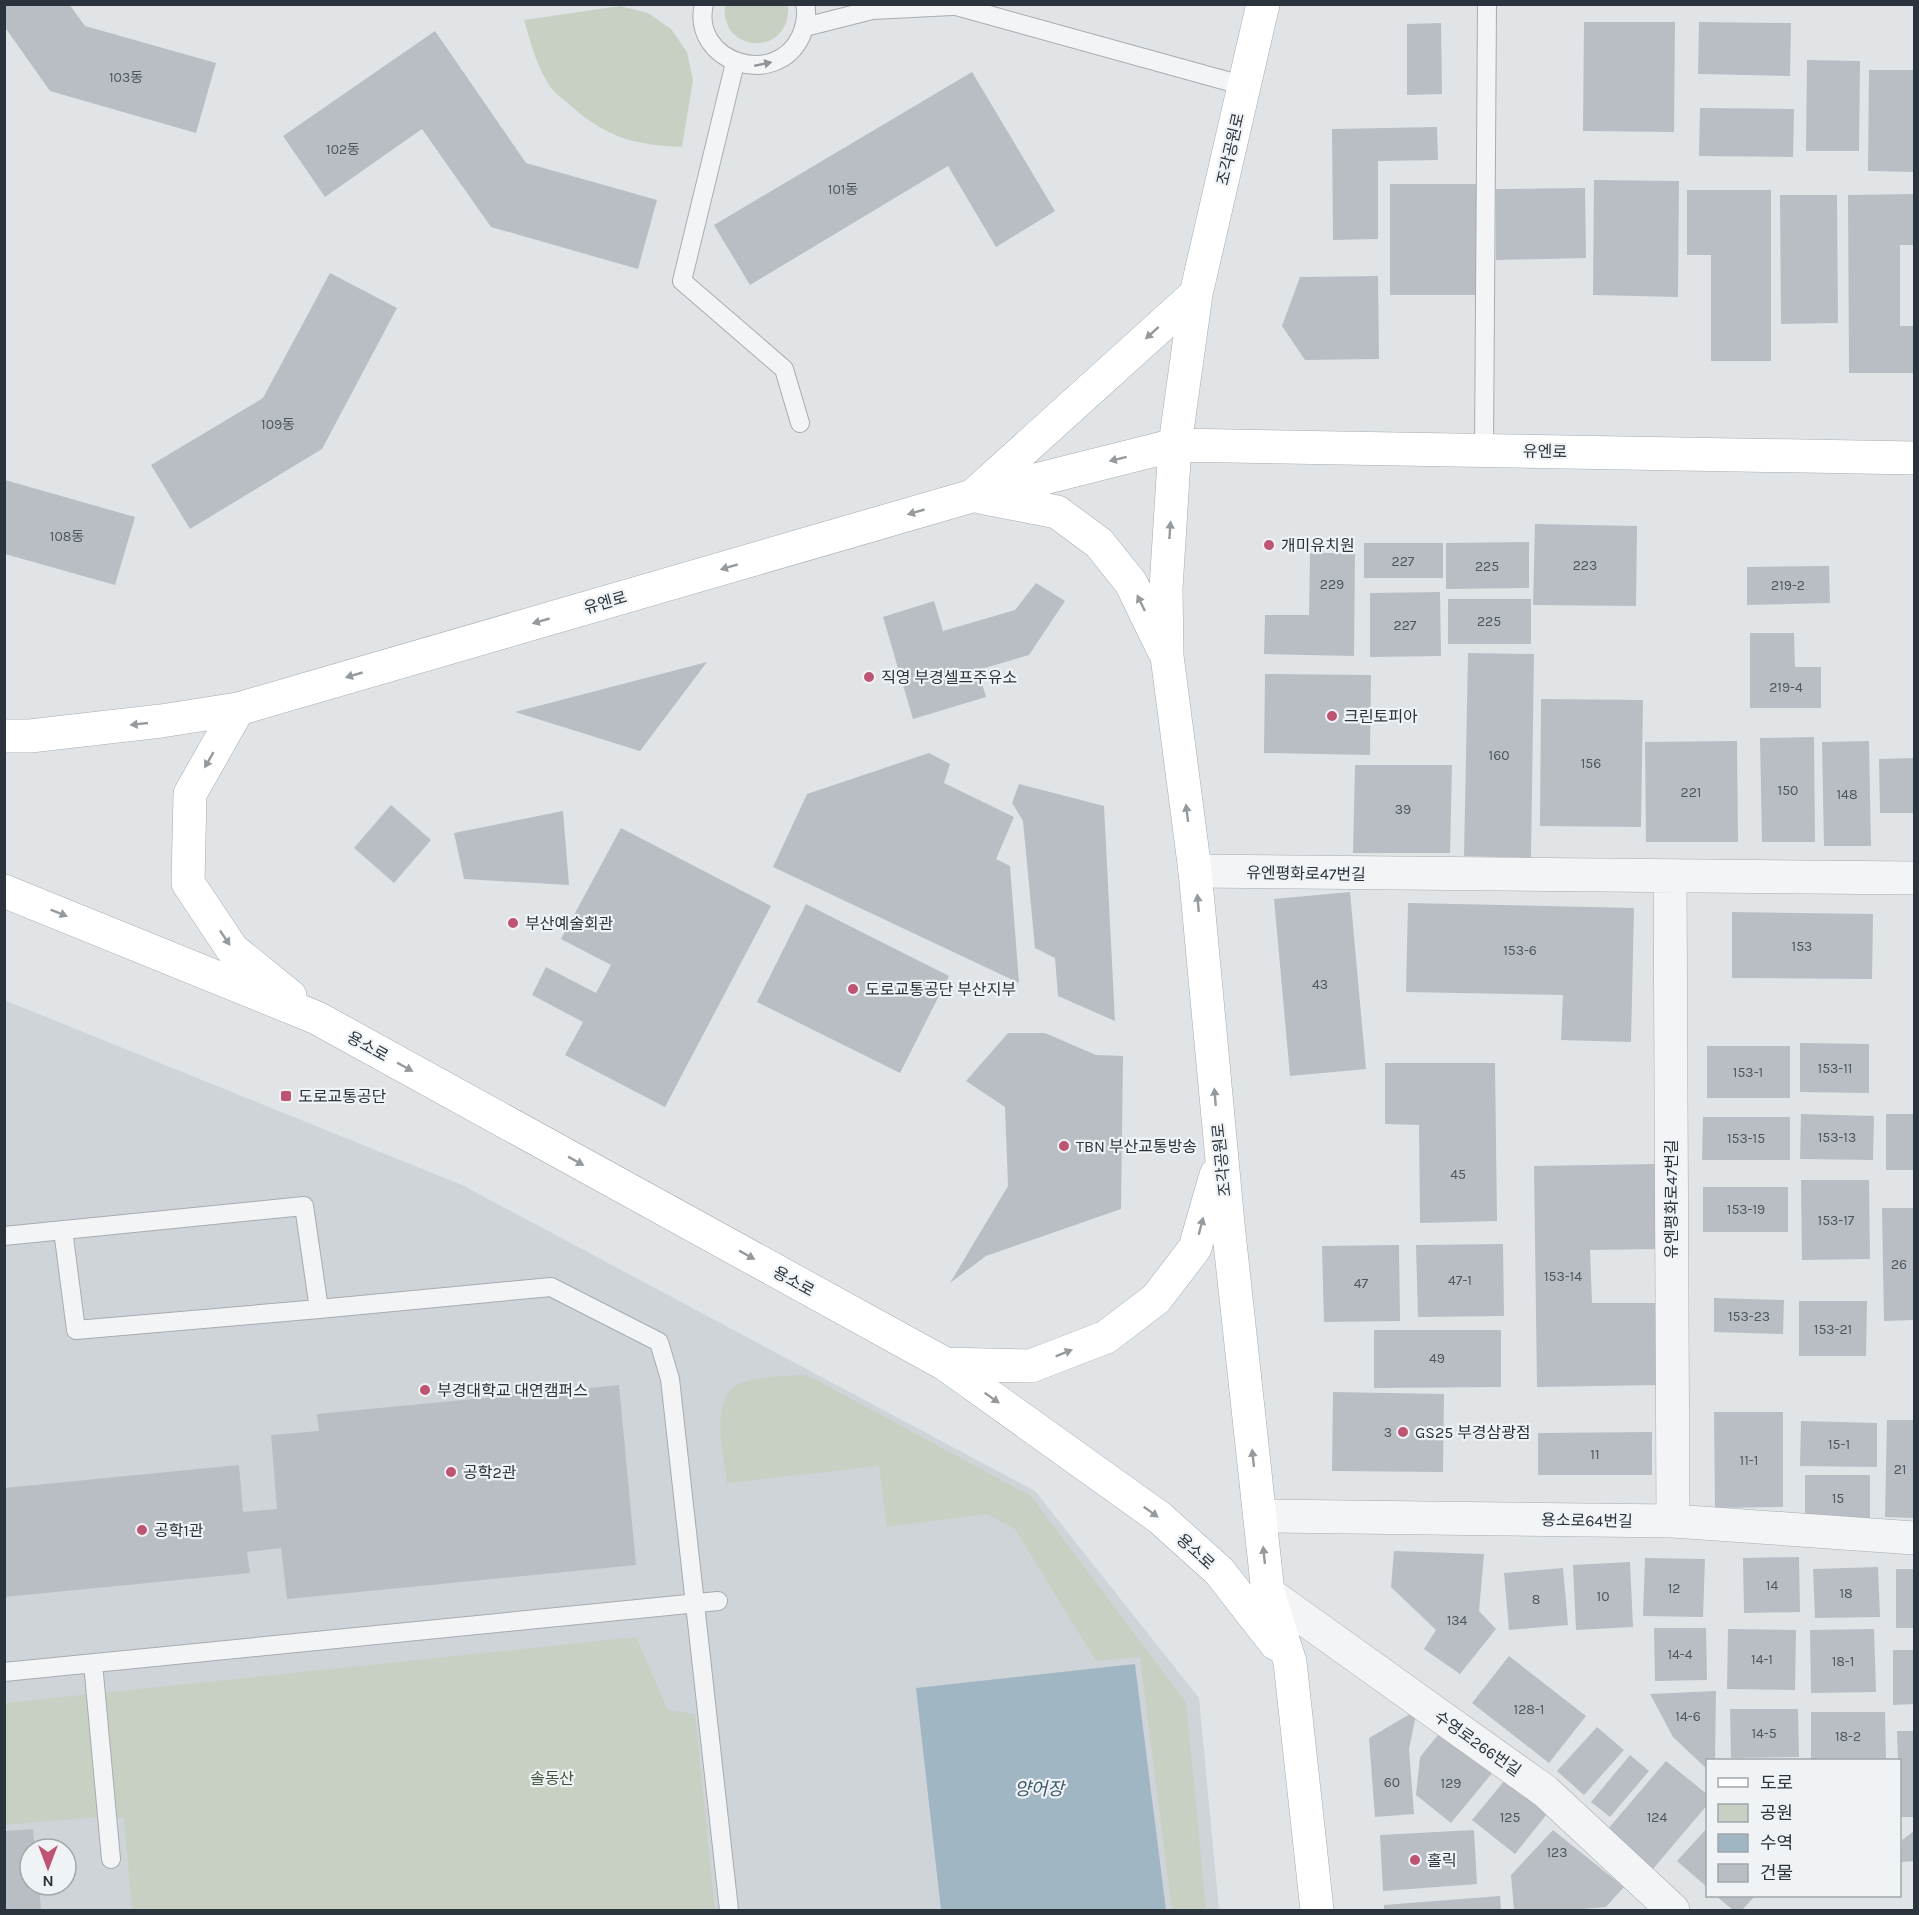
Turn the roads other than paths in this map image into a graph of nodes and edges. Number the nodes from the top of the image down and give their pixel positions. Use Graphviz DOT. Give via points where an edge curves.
graph roads {
  1 [pos="805,4"];
  2 [pos="1263,4"];
  3 [pos="1486,4"];
  4 [pos="950,5"];
  5 [pos="700,6"];
  6 [pos="805,27"];
  7 [pos="735,63"];
  8 [pos="1245,86"];
  9 [pos="1196,294"];
  10 [pos="801,423"];
  11 [pos="1175,445"];
  12 [pos="1484,450"];
  13 [pos="1914,458"];
  14 [pos="972,496"];
  15 [pos="1167,656"];
  16 [pos="238,709"];
  17 [pos="4,736"];
  18 [pos="1195,872"];
  19 [pos="1670,876"];
  20 [pos="1914,878"];
  21 [pos="4,891"];
  22 [pos="317,1018"];
  23 [pos="1221,1155"];
  24 [pos="63,1230"];
  25 [pos="4,1236"];
  26 [pos="318,1309"];
  27 [pos="945,1364"];
  28 [pos="1260,1516"];
  29 [pos="1673,1521"];
  30 [pos="1914,1538"];
  31 [pos="1268,1593"];
  32 [pos="718,1601"];
  33 [pos="694,1603"];
  34 [pos="1290,1662"];
  35 [pos="93,1663"];
  36 [pos="4,1672"];
  37 [pos="111,1859"];
  38 [pos="729,1911"];
  39 [pos="1317,1911"];
  40 [pos="1672,1911"];
  1 -- 6 [label="lane"];
  2 -- 8 [label="main road, 조각공원로"];
  3 -- 12 [label="lane"];
  4 -- 6 [label="lane" via="872,10"];
  4 -- 8 [label="lane"];
  5 -- 7 [label="lane" via="710,42"];
  7 -- 6 [label="lane, one-way" via="753,66 786,56"];
  7 -- 10 [label="lane" via="682,281 784,369"];
  8 -- 9 [label="main road, 조각공원로"];
  9 -- 11 [label="main road, 조각공원로"];
  9 -- 14 [label="main road, one-way"];
  11 -- 12 [label="main road, 유엔로"];
  11 -- 14 [label="main road, 유엔로, one-way"];
  15 -- 11 [label="main road, 조각공원로, one-way" via="1166,588"];
  12 -- 13 [label="main road, 유엔로"];
  15 -- 14 [label="main road, one-way" via="1131,583 1099,543 1057,513"];
  14 -- 16 [label="main road, 유엔로, one-way"];
  18 -- 15 [label="main road, 조각공원로, one-way"];
  16 -- 17 [label="main road, 유엔로, one-way" via="161,722"];
  16 -- 22 [label="main road, one-way" via="190,794 188,883 232,949"];
  18 -- 19 [label="street, 유엔평화로47번길"];
  23 -- 18 [label="main road, 조각공원로, one-way"];
  19 -- 20 [label="street, 유엔평화로47번길"];
  19 -- 29 [label="street, 유엔평화로47번길"];
  21 -- 22 [label="main road, 용소로, one-way"];
  22 -- 27 [label="main road, 용소로, one-way"];
  27 -- 23 [label="main road, one-way" via="1031,1366 1106,1337 1156,1299 1195,1248"];
  28 -- 23 [label="main road, 조각공원로, one-way"];
  24 -- 25 [label="lane"];
  24 -- 26 [label="lane" via="76,1330"];
  24 -- 26 [label="lane" via="304,1206"];
  26 -- 33 [label="lane" via="551,1287 659,1342 670,1379"];
  27 -- 34 [label="main road, 용소로, one-way" via="1160,1518 1219,1571"];
  28 -- 29 [label="street, 용소로64번길"];
  31 -- 28 [label="main road, 조각공원로, one-way"];
  29 -- 30 [label="street, 용소로64번길"];
  31 -- 34 [label="main road, 조각공원로"];
  31 -- 40 [label="street, 수영로266번길" via="1545,1791"];
  32 -- 33 [label="lane"];
  33 -- 35 [label="lane"];
  33 -- 38 [label="lane"];
  34 -- 39 [label="main road"];
  35 -- 36 [label="lane"];
  35 -- 37 [label="lane"];
}
